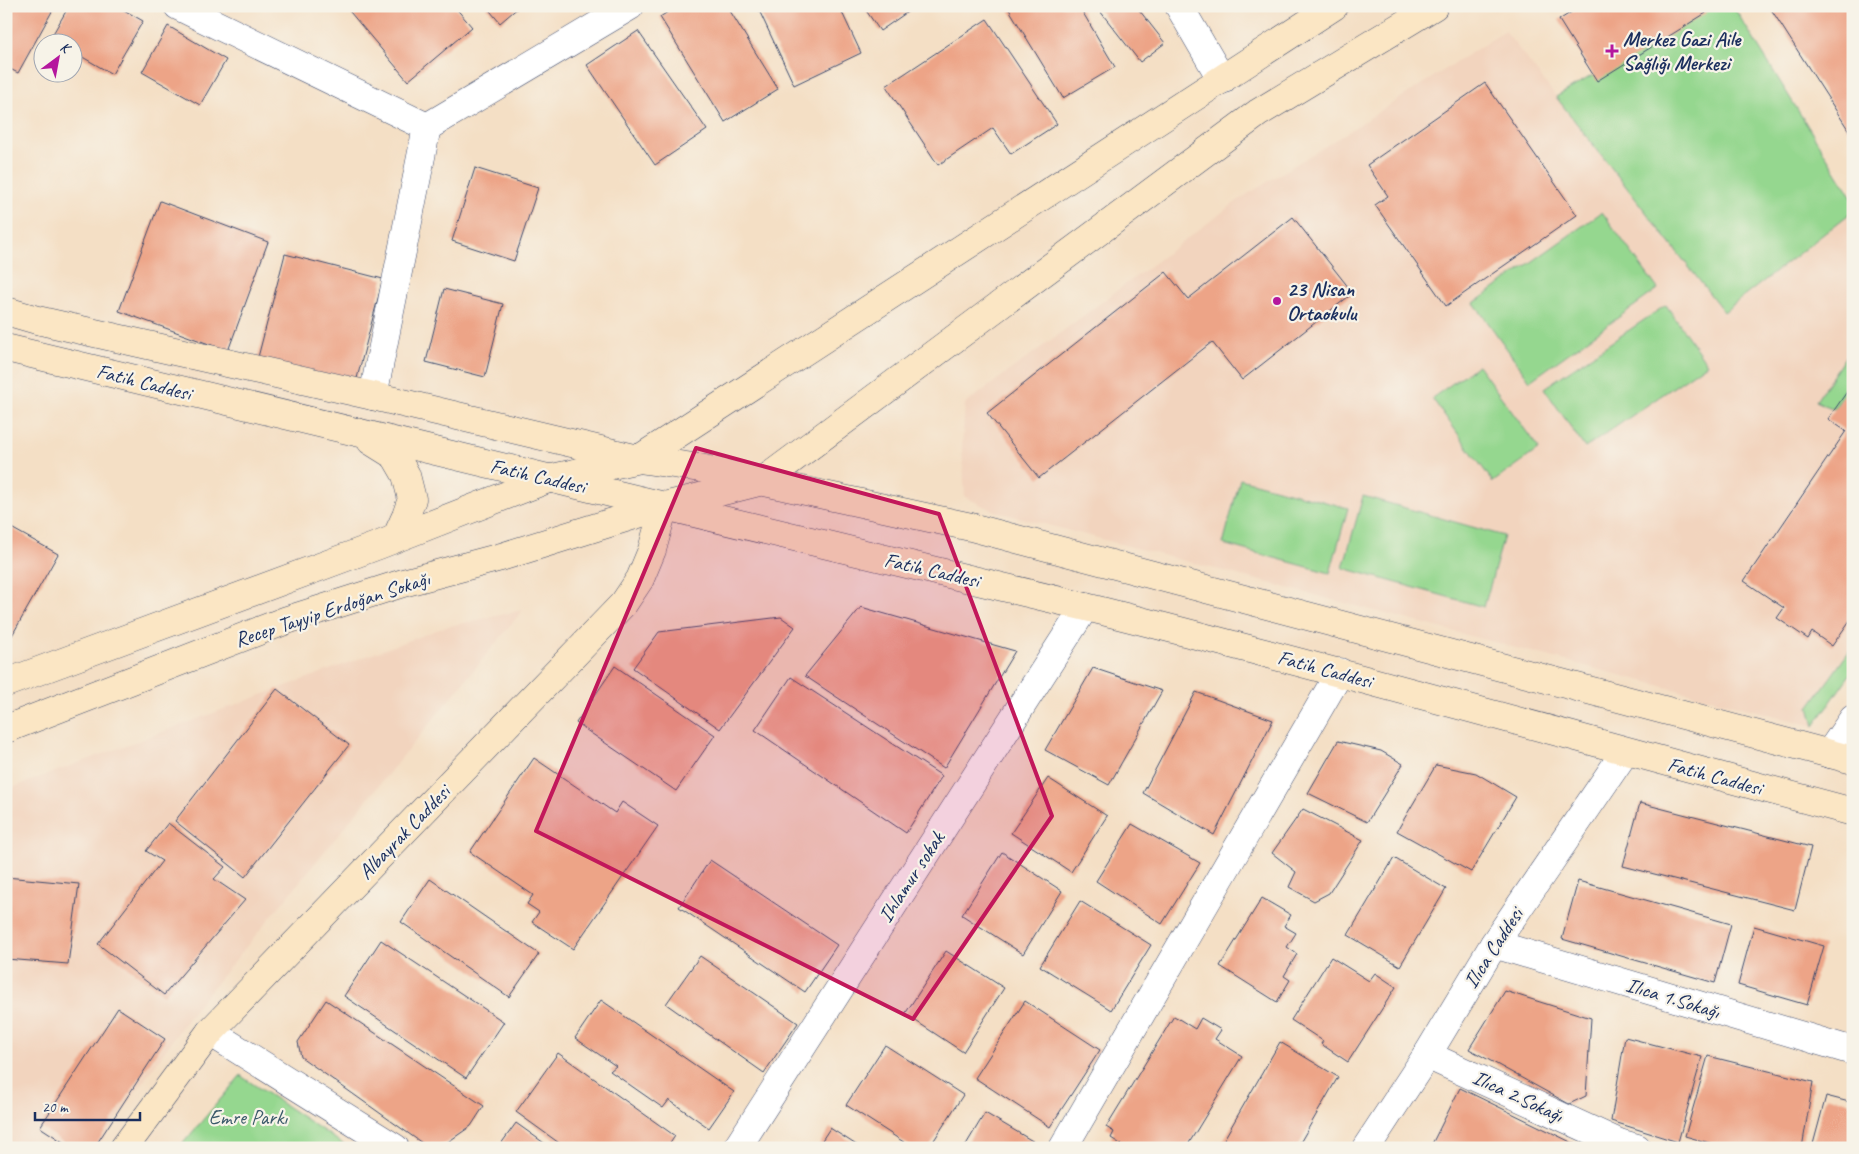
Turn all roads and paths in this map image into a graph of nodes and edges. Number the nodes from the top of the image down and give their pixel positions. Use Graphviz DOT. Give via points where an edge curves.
graph roads {
  1 [pos="178,6"];
  2 [pos="630,6"];
  3 [pos="1179,6"];
  4 [pos="1334,6"];
  5 [pos="1434,6"];
  6 [pos="1222,80"];
  7 [pos="427,127"];
  8 [pos="6,311"];
  9 [pos="6,348"];
  10 [pos="373,396"];
  11 [pos="359,434"];
  12 [pos="639,459"];
  13 [pos="548,479"];
  14 [pos="763,481"];
  15 [pos="664,506"];
  16 [pos="396,538"];
  17 [pos="1085,607"];
  18 [pos="1340,672"];
  19 [pos="6,683"];
  20 [pos="1853,719"];
  21 [pos="6,730"];
  22 [pos="1625,752"];
  23 [pos="1841,757"];
  24 [pos="1853,812"];
  25 [pos="1494,944"];
  26 [pos="210,1032"];
  27 [pos="1853,1051"];
  28 [pos="1427,1055"];
  29 [pos="1624,1146"];
  30 [pos="124,1148"];
  31 [pos="396,1148"];
  32 [pos="738,1148"];
  33 [pos="1063,1148"];
  34 [pos="1366,1148"];
  1 -- 7 [label="street"];
  2 -- 7 [label="street"];
  3 -- 6 [label="street"];
  4 -- 6 [label="main road"];
  5 -- 14 [label="main road" via="1258,114"];
  6 -- 12 [label="main road"];
  7 -- 10 [label="street"];
  8 -- 10 [label="main road, Fatih Caddesi"];
  9 -- 11 [label="main road, Fatih Caddesi"];
  10 -- 12 [label="main road, Fatih Caddesi"];
  11 -- 13 [label="main road, Fatih Caddesi"];
  11 -- 16 [label="main road" via="395,456 406,475 412,499"];
  12 -- 13 [label="main road, Recep Tayyip Erdoğan Sokağı"];
  12 -- 14 [label="main road, Fatih Caddesi"];
  13 -- 15 [label="main road, Fatih Caddesi"];
  13 -- 16 [label="main road, Recep Tayyip Erdoğan Sokağı"];
  14 -- 15 [label="main road, Recep Tayyip Erdoğan Sokağı"];
  14 -- 23 [label="main road, Fatih Caddesi" via="971,527"];
  15 -- 17 [label="main road, Fatih Caddesi"];
  15 -- 21 [label="main road, Recep Tayyip Erdoğan Sokağı" via="287,620"];
  15 -- 26 [label="main road, Albayrak Caddesi" via="652,550 640,579 624,603"];
  16 -- 19 [label="main road, Recep Tayyip Erdoğan Sokağı"];
  17 -- 18 [label="main road, Fatih Caddesi"];
  17 -- 32 [label="street, Ihlamur sokak"];
  18 -- 22 [label="main road, Fatih Caddesi"];
  18 -- 33 [label="street"];
  20 -- 23 [label="street"];
  22 -- 24 [label="main road, Fatih Caddesi"];
  22 -- 25 [label="street, Ilıca Caddesi"];
  25 -- 27 [label="street, Ilıca 1.Sokağı"];
  25 -- 28 [label="street, Ilıca Caddesi"];
  26 -- 30 [label="main road, Albayrak Caddesi"];
  26 -- 31 [label="street"];
  28 -- 29 [label="street, Ilıca 2.Sokağı"];
  28 -- 34 [label="street, Ilıca Caddesi"];
}
